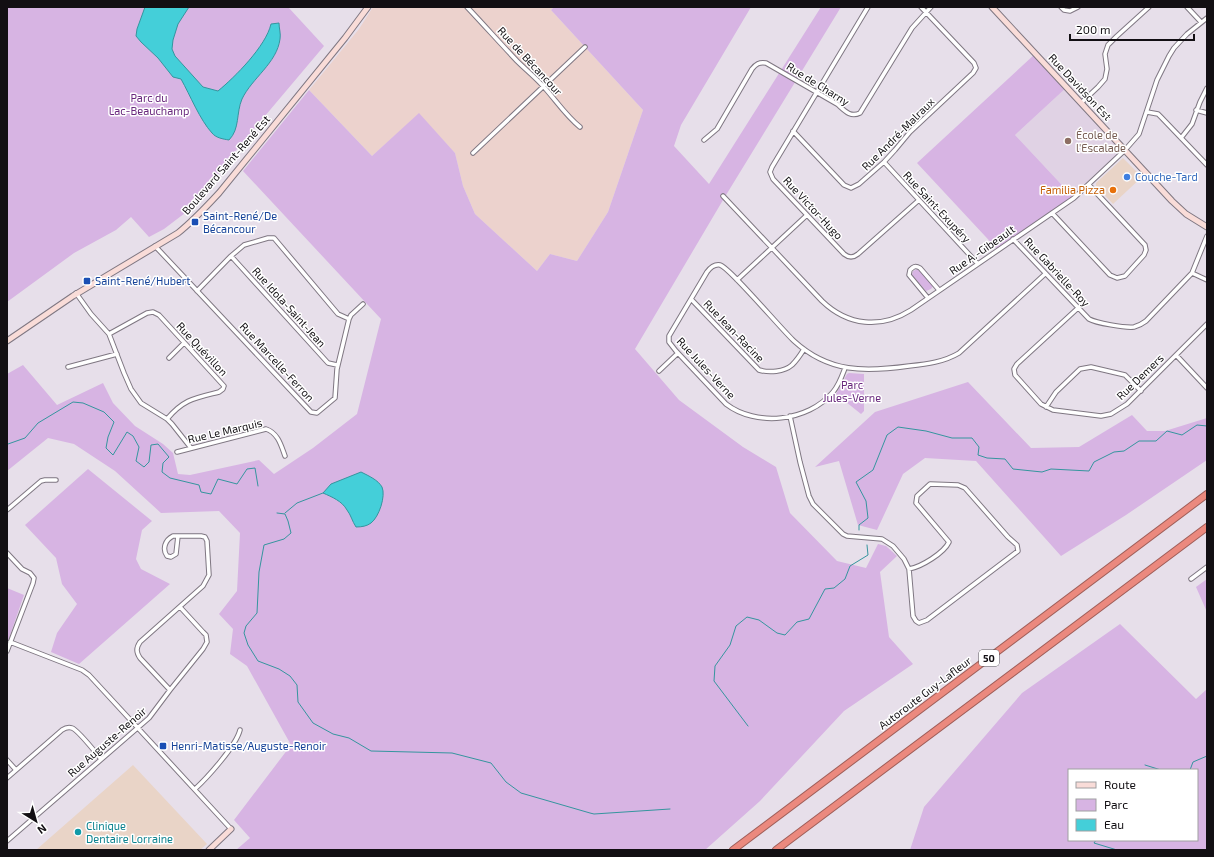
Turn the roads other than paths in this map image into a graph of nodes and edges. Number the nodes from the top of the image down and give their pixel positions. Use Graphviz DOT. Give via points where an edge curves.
graph roads {
  1 [pos="368,7"];
  2 [pos="467,7"];
  3 [pos="868,7"];
  4 [pos="921,7"];
  5 [pos="931,7"];
  6 [pos="992,7"];
  7 [pos="1061,7"];
  8 [pos="1078,7"];
  9 [pos="1149,7"];
  10 [pos="1187,7"];
  11 [pos="926,12"];
  12 [pos="1207,18"];
  13 [pos="1201,22"];
  14 [pos="585,48"];
  15 [pos="544,87"];
  16 [pos="1207,88"];
  17 [pos="816,92"];
  18 [pos="1081,103"];
  19 [pos="1196,110"];
  20 [pos="1147,112"];
  21 [pos="1207,113"];
  22 [pos="580,127"];
  23 [pos="793,131"];
  24 [pos="1181,138"];
  25 [pos="704,140"];
  26 [pos="1125,150"];
  27 [pos="473,152"];
  28 [pos="884,162"];
  29 [pos="1207,165"];
  30 [pos="1089,184"];
  31 [pos="723,196"];
  32 [pos="918,200"];
  33 [pos="1052,213"];
  34 [pos="807,215"];
  35 [pos="1207,227"];
  36 [pos="1207,236"];
  37 [pos="1013,239"];
  38 [pos="155,246"];
  39 [pos="772,248"];
  40 [pos="231,256"];
  41 [pos="978,264"];
  42 [pos="1192,273"];
  43 [pos="1046,274"];
  44 [pos="737,280"];
  45 [pos="1207,280"];
  46 [pos="198,290"];
  47 [pos="939,290"];
  48 [pos="76,293"];
  49 [pos="928,298"];
  50 [pos="691,299"];
  51 [pos="363,304"];
  52 [pos="1078,308"];
  53 [pos="349,319"];
  54 [pos="1207,324"];
  55 [pos="109,334"];
  56 [pos="7,341"];
  57 [pos="184,344"];
  58 [pos="804,349"];
  59 [pos="678,353"];
  60 [pos="117,354"];
  61 [pos="1176,355"];
  62 [pos="169,358"];
  63 [pos="337,365"];
  64 [pos="68,367"];
  65 [pos="845,368"];
  66 [pos="659,371"];
  67 [pos="1207,388"];
  68 [pos="1141,391"];
  69 [pos="1046,407"];
  70 [pos="790,416"];
  71 [pos="167,419"];
  72 [pos="191,448"];
  73 [pos="177,452"];
  74 [pos="285,456"];
  75 [pos="56,480"];
  76 [pos="1207,494"];
  77 [pos="7,510"];
  78 [pos="1207,527"];
  79 [pos="178,536"];
  80 [pos="7,553"];
  81 [pos="1207,567"];
  82 [pos="909,568"];
  83 [pos="1191,580"];
  84 [pos="180,607"];
  85 [pos="10,642"];
  86 [pos="7,651"];
  87 [pos="170,690"];
  88 [pos="138,727"];
  89 [pos="240,730"];
  90 [pos="101,759"];
  91 [pos="7,760"];
  92 [pos="16,770"];
  93 [pos="7,778"];
  94 [pos="195,789"];
  95 [pos="231,829"];
  96 [pos="7,841"];
  97 [pos="209,850"];
  98 [pos="732,850"];
  99 [pos="776,850"];
  1 -- 38 [label="street, Boulevard Saint-René Est" via="206,207 184,228"];
  2 -- 15 [label="street, Rue de Bécancour"];
  3 -- 17 [label="street, Rue Victor-Hugo"];
  4 -- 11 [label="street"];
  5 -- 11 [label="street, Rue de Charny"];
  6 -- 18 [label="street, Rue Davidson Est"];
  7 -- 8 [label="street" via="1070,11"];
  9 -- 18 [label="street" via="1108,45 1105,54 1105,79"];
  10 -- 13 [label="street"];
  11 -- 17 [label="street, Rue de Charny" via="912,28 860,113 850,115"];
  11 -- 28 [label="street, Rue André-Malraux" via="974,63 975,71 910,132"];
  12 -- 13 [label="street, Rue A.-Gibeault"];
  13 -- 20 [label="street, Rue A.-Gibeault" via="1181,40 1169,56 1157,80"];
  14 -- 15 [label="street"];
  15 -- 22 [label="street, Rue de Bécancour"];
  15 -- 27 [label="street"];
  16 -- 19 [label="street"];
  17 -- 23 [label="street, Rue Victor-Hugo"];
  17 -- 25 [label="street, Rue de Charny" via="766,63 758,63 717,129"];
  18 -- 26 [label="street, Rue Davidson Est"];
  19 -- 21 [label="street"];
  19 -- 24 [label="street" via="1192,124"];
  20 -- 24 [label="street" via="1161,116"];
  20 -- 26 [label="street, Rue A.-Gibeault" via="1139,134"];
  23 -- 28 [label="street, Rue André-Malraux" via="848,187 859,184"];
  23 -- 34 [label="street, Rue Victor-Hugo" via="772,167 771,174"];
  24 -- 29 [label="street"];
  26 -- 30 [label="street, Rue A.-Gibeault"];
  26 -- 35 [label="street, Rue Davidson Est" via="1179,207"];
  28 -- 32 [label="street, Rue Saint-Exupéry"];
  30 -- 33 [label="street, Rue A.-Gibeault"];
  30 -- 33 [label="street" via="1145,245 1144,255 1125,276 1117,278 1110,275"];
  31 -- 39 [label="street, Rue A.-Gibeault"];
  32 -- 34 [label="street, Rue Victor-Hugo" via="853,257 844,254"];
  32 -- 41 [label="street, Rue Saint-Exupéry"];
  33 -- 37 [label="street, Rue A.-Gibeault"];
  34 -- 39 [label="street"];
  36 -- 42 [label="street, Rue Gabrielle-Roy"];
  37 -- 41 [label="street, Rue A.-Gibeault"];
  37 -- 43 [label="street, Rue Gabrielle-Roy"];
  38 -- 46 [label="street, Rue Marcelle-Ferron"];
  38 -- 48 [label="street, Boulevard Saint-René Est"];
  39 -- 44 [label="street"];
  39 -- 49 [label="street, Rue A.-Gibeault" via="828,307 854,321 891,320"];
  40 -- 46 [label="street"];
  40 -- 53 [label="street" via="244,245 274,238 338,314"];
  40 -- 63 [label="street, Rue Idola-Saint-Jean" via="328,363"];
  41 -- 47 [label="street, Rue A.-Gibeault"];
  42 -- 45 [label="street"];
  42 -- 52 [label="street, Rue Gabrielle-Roy" via="1146,321 1134,327 1096,322"];
  43 -- 52 [label="street, Rue Gabrielle-Roy"];
  43 -- 65 [label="street, Rue Jules-Verne" via="955,355 934,362 886,369"];
  44 -- 50 [label="street, Rue Jules-Verne" via="724,268 713,266 706,272"];
  44 -- 58 [label="street, Rue Jules-Verne"];
  46 -- 63 [label="street, Rue Marcelle-Ferron" via="311,412 317,413 335,398"];
  47 -- 49 [label="street, Rue A.-Gibeault"];
  47 -- 49 [label="street" via="920,268 913,267 909,275"];
  48 -- 55 [label="street"];
  48 -- 56 [label="street, Boulevard Saint-René Est"];
  50 -- 58 [label="street, Rue Jean-Racine" via="758,370 772,372 786,369 795,362"];
  50 -- 59 [label="street, Rue Jules-Verne" via="669,336 669,342"];
  51 -- 53 [label="street, Rue Marcelle-Ferron"];
  52 -- 69 [label="street, Rue Demers" via="1014,369 1017,379"];
  53 -- 63 [label="street, Rue Marcelle-Ferron"];
  54 -- 61 [label="street, Rue Demers"];
  55 -- 57 [label="street, Rue Quévillon" via="152,312 159,315"];
  55 -- 60 [label="street"];
  57 -- 62 [label="street"];
  57 -- 71 [label="street, Rue Quévillon" via="224,386 219,392 187,401"];
  58 -- 65 [label="street, Rue Jules-Verne"];
  59 -- 66 [label="street"];
  59 -- 70 [label="street, Rue Jules-Verne" via="726,404 736,410 761,418"];
  60 -- 64 [label="street"];
  60 -- 71 [label="street" via="131,389 142,403"];
  61 -- 67 [label="street"];
  61 -- 68 [label="street, Rue Demers"];
  65 -- 70 [label="street, Rue Jules-Verne" via="836,388 826,399 809,410"];
  68 -- 69 [label="street, Rue Demers" via="1119,410 1101,416"];
  68 -- 69 [label="street" via="1125,374 1091,367 1080,369 1056,392"];
  70 -- 82 [label="street" via="813,504 843,534 882,539 893,546"];
  71 -- 72 [label="street"];
  72 -- 73 [label="street, Rue Le Marquis"];
  72 -- 74 [label="street, Rue Le Marquis" via="266,429 276,435"];
  75 -- 77 [label="street" via="41,481"];
  76 -- 98 [label="highway, Autoroute Guy-Lafleur / 50"];
  78 -- 99 [label="highway, 50"];
  79 -- 79 [label="street" via="168,539 164,550 167,556 176,554"];
  79 -- 84 [label="street" via="205,537 208,575 203,586"];
  80 -- 85 [label="street" via="34,578"];
  81 -- 83 [label="street"];
  82 -- 82 [label="street" via="913,616 919,623 927,620 1018,551 1017,545 965,488 958,485 930,484 917,496 916,503 949,542 947,547 935,556 917,567"];
  84 -- 87 [label="street, Rue Auguste-Renoir" via="206,635 207,642"];
  84 -- 87 [label="street" via="140,642 136,649 140,658"];
  85 -- 86 [label="street"];
  85 -- 88 [label="street" via="89,674"];
  87 -- 88 [label="street, Rue Auguste-Renoir" via="152,715"];
  88 -- 90 [label="street, Rue Auguste-Renoir"];
  88 -- 94 [label="street"];
  89 -- 94 [label="street" via="236,741 208,777"];
  90 -- 92 [label="street" via="77,732 69,728 62,730"];
  90 -- 96 [label="street, Rue Auguste-Renoir"];
  91 -- 92 [label="street"];
  92 -- 93 [label="street"];
  94 -- 95 [label="street"];
  95 -- 97 [label="street"];
}
